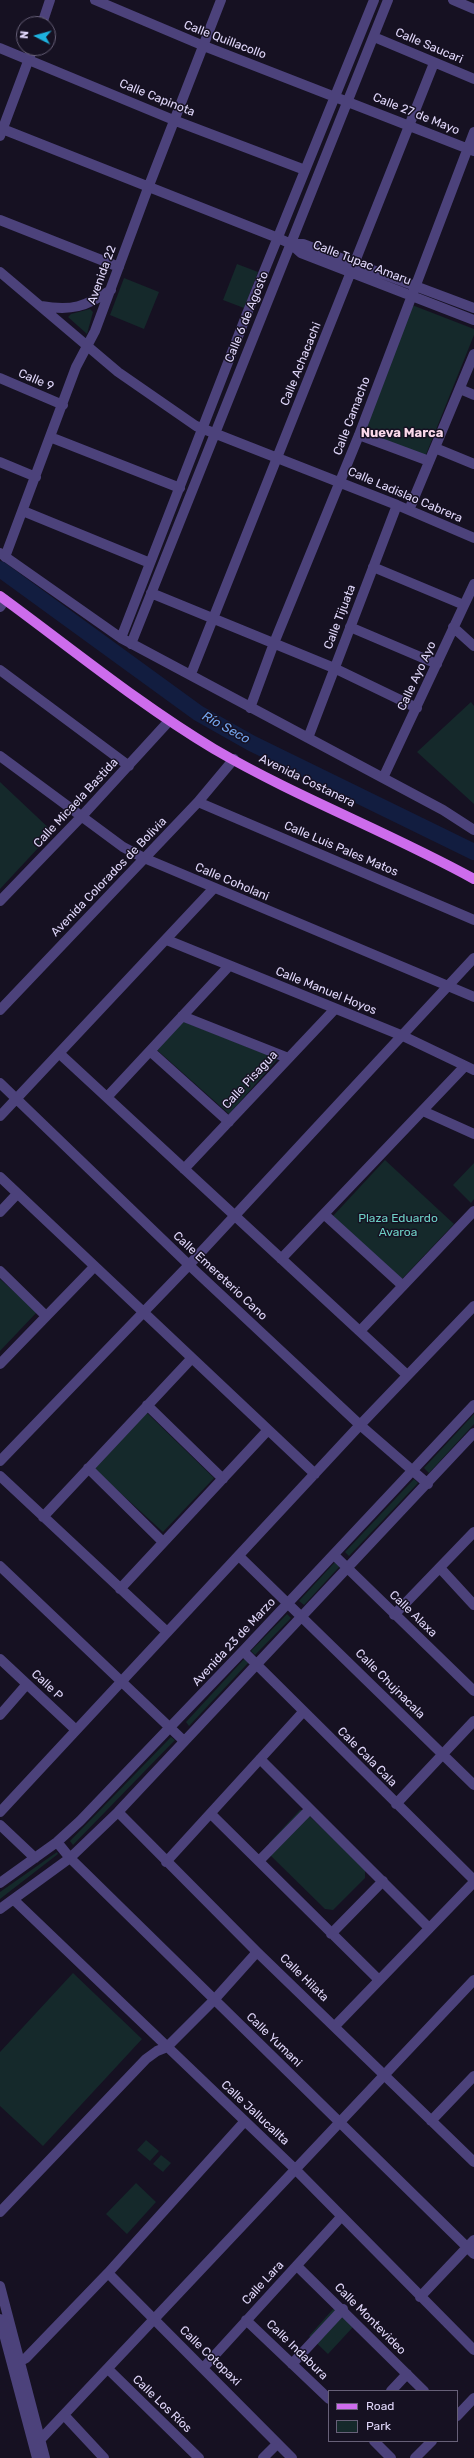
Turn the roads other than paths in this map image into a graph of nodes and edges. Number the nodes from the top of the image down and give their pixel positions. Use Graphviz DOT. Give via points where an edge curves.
graph roads {
  1 [pos="50,0"];
  2 [pos="95,0"];
  3 [pos="221,0"];
  4 [pos="374,0"];
  5 [pos="388,0"];
  6 [pos="453,0"];
  7 [pos="474,8"];
  8 [pos="45,16"];
  9 [pos="374,37"];
  10 [pos="204,46"];
  11 [pos="0,48"];
  12 [pos="30,56"];
  13 [pos="29,60"];
  14 [pos="434,63"];
  15 [pos="474,79"];
  16 [pos="336,96"];
  17 [pos="348,101"];
  18 [pos="176,121"];
  19 [pos="409,126"];
  20 [pos="1,131"];
  21 [pos="474,132"];
  22 [pos="471,150"];
  23 [pos="305,170"];
  24 [pos="148,188"];
  25 [pos="0,220"];
  26 [pos="278,238"];
  27 [pos="291,244"];
  28 [pos="119,267"];
  29 [pos="353,268"];
  30 [pos="0,272"];
  31 [pos="416,285"];
  32 [pos="111,290"];
  33 [pos="412,296"];
  34 [pos="39,306"];
  35 [pos="474,308"];
  36 [pos="474,320"];
  37 [pos="88,347"];
  38 [pos="474,354"];
  39 [pos="0,378"];
  40 [pos="460,389"];
  41 [pos="474,395"];
  42 [pos="63,405"];
  43 [pos="203,428"];
  44 [pos="213,432"];
  45 [pos="359,435"];
  46 [pos="50,437"];
  47 [pos="435,448"];
  48 [pos="278,457"];
  49 [pos="0,462"];
  50 [pos="429,462"];
  51 [pos="474,464"];
  52 [pos="36,477"];
  53 [pos="339,482"];
  54 [pos="180,488"];
  55 [pos="397,505"];
  56 [pos="409,510"];
  57 [pos="23,511"];
  58 [pos="474,538"];
  59 [pos="3,555"];
  60 [pos="150,563"];
  61 [pos="374,567"];
  62 [pos="474,584"];
  63 [pos="151,593"];
  64 [pos="2,601"];
  65 [pos="464,605"];
  66 [pos="214,618"];
  67 [pos="350,627"];
  68 [pos="453,627"];
  69 [pos="121,638"];
  70 [pos="274,643"];
  71 [pos="131,644"];
  72 [pos="474,646"];
  73 [pos="437,664"];
  74 [pos="334,668"];
  75 [pos="0,670"];
  76 [pos="191,674"];
  77 [pos="250,708"];
  78 [pos="417,708"];
  79 [pos="168,721"];
  80 [pos="308,738"];
  81 [pos="0,756"];
  82 [pos="234,759"];
  83 [pos="129,766"];
  84 [pos="383,778"];
  85 [pos="198,802"];
  86 [pos="82,816"];
  87 [pos="474,830"];
  88 [pos="144,858"];
  89 [pos="474,878"];
  90 [pos="214,888"];
  91 [pos="0,902"];
  92 [pos="474,920"];
  93 [pos="167,940"];
  94 [pos="474,958"];
  95 [pos="229,966"];
  96 [pos="450,987"];
  97 [pos="474,997"];
  98 [pos="0,1010"];
  99 [pos="334,1010"];
  100 [pos="182,1016"];
  101 [pos="403,1036"];
  102 [pos="150,1051"];
  103 [pos="60,1054"];
  104 [pos="288,1058"];
  105 [pos="470,1068"];
  106 [pos="0,1083"];
  107 [pos="108,1096"];
  108 [pos="15,1100"];
  109 [pos="423,1111"];
  110 [pos="0,1116"];
  111 [pos="229,1122"];
  112 [pos="474,1134"];
  113 [pos="184,1169"];
  114 [pos="0,1177"];
  115 [pos="17,1194"];
  116 [pos="0,1212"];
  117 [pos="325,1215"];
  118 [pos="234,1216"];
  119 [pos="472,1218"];
  120 [pos="282,1259"];
  121 [pos="189,1265"];
  122 [pos="94,1267"];
  123 [pos="0,1271"];
  124 [pos="403,1286"];
  125 [pos="474,1306"];
  126 [pos="143,1313"];
  127 [pos="46,1316"];
  128 [pos="360,1331"];
  129 [pos="192,1358"];
  130 [pos="0,1364"];
  131 [pos="407,1375"];
  132 [pos="147,1405"];
  133 [pos="474,1405"];
  134 [pos="360,1425"];
  135 [pos="268,1430"];
  136 [pos="474,1433"];
  137 [pos="0,1461"];
  138 [pos="88,1468"];
  139 [pos="411,1471"];
  140 [pos="315,1474"];
  141 [pos="0,1476"];
  142 [pos="223,1479"];
  143 [pos="428,1484"];
  144 [pos="44,1516"];
  145 [pos="474,1532"];
  146 [pos="164,1542"];
  147 [pos="334,1555"];
  148 [pos="239,1556"];
  149 [pos="0,1566"];
  150 [pos="347,1568"];
  151 [pos="440,1568"];
  152 [pos="120,1589"];
  153 [pos="289,1602"];
  154 [pos="474,1605"];
  155 [pos="302,1615"];
  156 [pos="394,1615"];
  157 [pos="167,1632"];
  158 [pos="243,1651"];
  159 [pos="0,1659"];
  160 [pos="257,1664"];
  161 [pos="121,1681"];
  162 [pos="27,1684"];
  163 [pos="474,1691"];
  164 [pos="303,1712"];
  165 [pos="0,1714"];
  166 [pos="474,1721"];
  167 [pos="169,1728"];
  168 [pos="76,1730"];
  169 [pos="184,1741"];
  170 [pos="443,1754"];
  171 [pos="260,1759"];
  172 [pos="474,1784"];
  173 [pos="396,1804"];
  174 [pos="310,1809"];
  175 [pos="0,1812"];
  176 [pos="118,1812"];
  177 [pos="211,1814"];
  178 [pos="0,1825"];
  179 [pos="57,1842"];
  180 [pos="35,1858"];
  181 [pos="70,1858"];
  182 [pos="259,1861"];
  183 [pos="166,1862"];
  184 [pos="474,1881"];
  185 [pos="383,1882"];
  186 [pos="0,1883"];
  187 [pos="14,1900"];
  188 [pos="0,1909"];
  189 [pos="429,1928"];
  190 [pos="332,1934"];
  191 [pos="258,1952"];
  192 [pos="379,1980"];
  193 [pos="474,1980"];
  194 [pos="214,2000"];
  195 [pos="335,2026"];
  196 [pos="167,2047"];
  197 [pos="384,2074"];
  198 [pos="474,2076"];
  199 [pos="431,2121"];
  200 [pos="244,2122"];
  201 [pos="339,2122"];
  202 [pos="474,2162"];
  203 [pos="295,2169"];
  204 [pos="0,2212"];
  205 [pos="341,2217"];
  206 [pos="472,2247"];
  207 [pos="297,2266"];
  208 [pos="108,2273"];
  209 [pos="0,2286"];
  210 [pos="420,2297"];
  211 [pos="343,2310"];
  212 [pos="0,2319"];
  213 [pos="246,2320"];
  214 [pos="154,2321"];
  215 [pos="7,2341"];
  216 [pos="474,2350"];
  217 [pos="16,2363"];
  218 [pos="292,2364"];
  219 [pos="204,2368"];
  220 [pos="108,2369"];
  221 [pos="407,2374"];
  222 [pos="392,2390"];
  223 [pos="423,2390"];
  224 [pos="328,2398"];
  225 [pos="474,2398"];
  226 [pos="64,2415"];
  227 [pos="458,2415"];
  228 [pos="37,2442"];
  229 [pos="375,2442"];
  230 [pos="431,2442"];
  231 [pos="277,2444"];
  232 [pos="37,2458"];
  233 [pos="45,2458"];
  234 [pos="104,2458"];
  235 [pos="199,2458"];
  236 [pos="263,2458"];
  237 [pos="292,2458"];
  238 [pos="391,2458"];
  239 [pos="415,2458"];
  1 -- 8 [label="street"];
  2 -- 10 [label="street, Calle Quillacollo"];
  3 -- 10 [label="street, Avenida 22"];
  4 -- 16 [label="street, Calle 6 de Agosto"];
  5 -- 9 [label="street, Calle 6 de Agosto"];
  6 -- 7 [label="street"];
  9 -- 14 [label="street, Calle Saucari"];
  9 -- 17 [label="street, Calle 6 de Agosto"];
  10 -- 16 [label="street, Calle Quillacollo"];
  10 -- 18 [label="street, Avenida 22"];
  11 -- 13 [label="street, Calle Capinota"];
  12 -- 13 [label="street"];
  13 -- 18 [label="street, Calle Capinota"];
  13 -- 20 [label="street"];
  14 -- 15 [label="street, Calle Saucari"];
  14 -- 19 [label="street, Calle Achacachi"];
  16 -- 17 [label="street, Calle Quillacollo"];
  16 -- 23 [label="street, Calle 6 de Agosto"];
  17 -- 19 [label="street, Calle 27 de Mayo"];
  17 -- 27 [label="street, Calle 6 de Agosto"];
  18 -- 23 [label="street, Calle Capinota"];
  18 -- 24 [label="street, Avenida 22"];
  19 -- 22 [label="street, Calle 27 de Mayo"];
  19 -- 29 [label="street, Calle Achacachi"];
  20 -- 24 [label="street, Calle Tupac Amaru"];
  21 -- 22 [label="street, Calle Camacho"];
  22 -- 31 [label="street, Calle Camacho"];
  23 -- 26 [label="street, Calle 6 de Agosto"];
  24 -- 26 [label="street, Calle Tupac Amaru"];
  24 -- 28 [label="street, Avenida 22"];
  25 -- 28 [label="street"];
  26 -- 27 [label="street, Calle Tupac Amaru"];
  26 -- 43 [label="street, Calle 6 de Agosto"];
  27 -- 29 [label="street, Calle Tupac Amaru" via="303,244"];
  27 -- 44 [label="street, Calle 6 de Agosto"];
  28 -- 32 [label="street, Avenida 22"];
  29 -- 31 [label="street, Calle Tupac Amaru"];
  29 -- 33 [label="street, Calle Tupac Amaru"];
  29 -- 48 [label="street, Calle Achacachi"];
  30 -- 34 [label="street, Calle Ladislao Cabrera"];
  31 -- 33 [label="street, Calle Camacho"];
  31 -- 35 [label="street, Calle Tupac Amaru"];
  32 -- 34 [label="street" via="90,304 73,308"];
  32 -- 37 [label="street, Avenida 22"];
  33 -- 36 [label="street, Calle Tupac Amaru"];
  33 -- 45 [label="street, Calle Camacho"];
  34 -- 37 [label="street, Calle Ladislao Cabrera"];
  37 -- 42 [label="street, Avenida 22" via="76,367"];
  37 -- 43 [label="street, Calle Ladislao Cabrera" via="154,399"];
  38 -- 40 [label="street"];
  39 -- 42 [label="street, Calle 9"];
  40 -- 41 [label="street"];
  40 -- 47 [label="street"];
  42 -- 46 [label="street, Avenida 22"];
  43 -- 44 [label="street, Calle Ladislao Cabrera"];
  43 -- 54 [label="street, Calle 6 de Agosto"];
  44 -- 48 [label="street, Calle Ladislao Cabrera"];
  44 -- 63 [label="street, Calle 6 de Agosto"];
  45 -- 50 [label="street"];
  45 -- 53 [label="street, Calle Camacho"];
  46 -- 52 [label="street, Avenida 22"];
  46 -- 54 [label="street"];
  47 -- 50 [label="street"];
  47 -- 51 [label="street"];
  48 -- 53 [label="street, Calle Ladislao Cabrera"];
  48 -- 66 [label="street, Calle Achacachi"];
  49 -- 52 [label="street"];
  50 -- 56 [label="street"];
  52 -- 57 [label="street, Avenida 22"];
  53 -- 55 [label="street, Calle Ladislao Cabrera"];
  53 -- 70 [label="street, Calle Camacho"];
  54 -- 60 [label="street, Calle 6 de Agosto"];
  55 -- 56 [label="street, Calle Ladislao Cabrera"];
  55 -- 61 [label="street, Calle Tijuata"];
  56 -- 58 [label="street, Calle Ladislao Cabrera"];
  57 -- 59 [label="street, Avenida 22"];
  57 -- 60 [label="street"];
  59 -- 69 [label="street"];
  60 -- 69 [label="street, Calle 6 de Agosto"];
  61 -- 65 [label="street"];
  61 -- 67 [label="street, Calle Tijuata"];
  62 -- 65 [label="street, Calle Ayo Ayo"];
  63 -- 66 [label="street"];
  63 -- 71 [label="street, Calle 6 de Agosto"];
  64 -- 79 [label="main road, Avenida Costanera"];
  65 -- 68 [label="street, Calle Ayo Ayo"];
  66 -- 70 [label="street"];
  66 -- 76 [label="street, Calle Achacachi"];
  67 -- 73 [label="street"];
  67 -- 74 [label="street, Calle Tijuata"];
  68 -- 72 [label="street"];
  68 -- 73 [label="street, Calle Ayo Ayo"];
  69 -- 71 [label="street"];
  70 -- 74 [label="street"];
  70 -- 77 [label="street, Calle Camacho"];
  71 -- 76 [label="street"];
  73 -- 78 [label="street, Calle Ayo Ayo"];
  74 -- 78 [label="street"];
  74 -- 80 [label="street, Calle Tijuata"];
  75 -- 83 [label="street"];
  76 -- 77 [label="street"];
  77 -- 80 [label="street"];
  78 -- 84 [label="street, Calle Ayo Ayo"];
  79 -- 82 [label="main road, Avenida Costanera"];
  79 -- 83 [label="street, Calle Micaela Bastida"];
  80 -- 84 [label="street"];
  81 -- 86 [label="street, Calle Coholani"];
  82 -- 85 [label="street, Avenida Colorados de Bolivia"];
  82 -- 89 [label="main road, Avenida Costanera" via="285,786 425,851"];
  83 -- 86 [label="street, Calle Micaela Bastida"];
  84 -- 87 [label="street"];
  85 -- 88 [label="street, Avenida Colorados de Bolivia"];
  85 -- 92 [label="street, Calle Luis Pales Matos"];
  86 -- 88 [label="street, Calle Coholani" via="124,847"];
  86 -- 91 [label="street, Calle Micaela Bastida"];
  88 -- 90 [label="street, Calle Coholani"];
  88 -- 98 [label="street, Avenida Colorados de Bolivia"];
  90 -- 93 [label="street"];
  90 -- 96 [label="street, Calle Coholani"];
  93 -- 95 [label="street, Calle Manuel Hoyos"];
  93 -- 103 [label="street"];
  94 -- 96 [label="street"];
  95 -- 99 [label="street, Calle Manuel Hoyos"];
  95 -- 100 [label="street"];
  96 -- 97 [label="street, Calle Coholani"];
  96 -- 101 [label="street"];
  99 -- 101 [label="street, Calle Manuel Hoyos"];
  99 -- 104 [label="street, Calle Pisagua"];
  100 -- 102 [label="street"];
  100 -- 104 [label="street"];
  101 -- 105 [label="street, Calle Manuel Hoyos"];
  101 -- 118 [label="street"];
  102 -- 107 [label="street"];
  102 -- 111 [label="street"];
  103 -- 107 [label="street"];
  103 -- 108 [label="street"];
  104 -- 111 [label="street, Calle Pisagua"];
  105 -- 109 [label="street"];
  106 -- 108 [label="street, Calle Emereterio Cano"];
  107 -- 113 [label="street"];
  108 -- 110 [label="street"];
  108 -- 121 [label="street, Calle Emereterio Cano"];
  109 -- 112 [label="street"];
  109 -- 117 [label="street"];
  111 -- 113 [label="street, Calle Pisagua"];
  113 -- 118 [label="street"];
  114 -- 115 [label="street"];
  115 -- 116 [label="street"];
  115 -- 122 [label="street"];
  117 -- 120 [label="street"];
  117 -- 124 [label="street"];
  118 -- 120 [label="street"];
  118 -- 121 [label="street"];
  119 -- 124 [label="street"];
  120 -- 128 [label="street"];
  121 -- 126 [label="street"];
  121 -- 134 [label="street, Calle Emereterio Cano"];
  122 -- 126 [label="street"];
  122 -- 127 [label="street"];
  123 -- 127 [label="street"];
  124 -- 128 [label="street"];
  125 -- 131 [label="street"];
  126 -- 129 [label="street"];
  126 -- 137 [label="street"];
  127 -- 130 [label="street"];
  128 -- 131 [label="street"];
  129 -- 132 [label="street"];
  129 -- 135 [label="street"];
  131 -- 134 [label="street"];
  132 -- 138 [label="street"];
  132 -- 142 [label="street"];
  133 -- 139 [label="street, Avenida 23 de Marzo"];
  134 -- 139 [label="street, Calle Emereterio Cano"];
  134 -- 140 [label="street"];
  135 -- 140 [label="street"];
  135 -- 142 [label="street"];
  136 -- 143 [label="street"];
  138 -- 144 [label="street"];
  138 -- 146 [label="street"];
  139 -- 143 [label="street, Calle Emereterio Cano"];
  139 -- 147 [label="street, Avenida 23 de Marzo"];
  140 -- 148 [label="street"];
  141 -- 144 [label="street"];
  142 -- 146 [label="street"];
  143 -- 150 [label="street"];
  144 -- 152 [label="street"];
  145 -- 151 [label="street"];
  146 -- 152 [label="street"];
  147 -- 150 [label="street, Calle Alaxa"];
  147 -- 153 [label="street, Avenida 23 de Marzo"];
  148 -- 153 [label="street, Calle Chujnacala"];
  148 -- 157 [label="street"];
  149 -- 161 [label="street"];
  150 -- 155 [label="street"];
  150 -- 156 [label="street, Calle Alaxa"];
  151 -- 154 [label="street"];
  151 -- 156 [label="street"];
  152 -- 157 [label="street"];
  153 -- 155 [label="street, Calle Chujnacala"];
  153 -- 158 [label="street, Avenida 23 de Marzo"];
  155 -- 160 [label="street"];
  155 -- 170 [label="street, Calle Chujnacala"];
  156 -- 163 [label="street, Calle Alaxa"];
  157 -- 161 [label="street"];
  158 -- 160 [label="street, Cale Cala Cala"];
  158 -- 167 [label="street, Avenida 23 de Marzo"];
  159 -- 162 [label="street, Calle P"];
  160 -- 164 [label="street, Cale Cala Cala"];
  160 -- 169 [label="street"];
  161 -- 167 [label="street"];
  161 -- 168 [label="street"];
  162 -- 165 [label="street"];
  162 -- 168 [label="street, Calle P"];
  164 -- 171 [label="street"];
  164 -- 173 [label="street, Cale Cala Cala"];
  166 -- 170 [label="street"];
  167 -- 169 [label="street"];
  167 -- 179 [label="street, Avenida 23 de Marzo"];
  168 -- 175 [label="street"];
  169 -- 176 [label="street"];
  170 -- 172 [label="street, Calle Chujnacala"];
  170 -- 173 [label="street"];
  171 -- 174 [label="street"];
  171 -- 177 [label="street"];
  173 -- 184 [label="street, Cale Cala Cala"];
  174 -- 182 [label="street"];
  174 -- 185 [label="street"];
  176 -- 181 [label="street"];
  176 -- 183 [label="street, Calle Hilata"];
  177 -- 182 [label="street"];
  177 -- 183 [label="street"];
  178 -- 180 [label="street"];
  179 -- 180 [label="street, Avenida 23 de Marzo"];
  179 -- 181 [label="street, Calle Yumani"];
  180 -- 186 [label="street, Avenida 23 de Marzo"];
  181 -- 187 [label="street"];
  181 -- 194 [label="street, Calle Yumani"];
  182 -- 190 [label="street"];
  183 -- 191 [label="street, Calle Hilata"];
  184 -- 189 [label="street"];
  185 -- 189 [label="street"];
  185 -- 190 [label="street"];
  187 -- 188 [label="street"];
  187 -- 196 [label="street, Calle Jallucallta"];
  189 -- 192 [label="street"];
  190 -- 192 [label="street"];
  191 -- 194 [label="street"];
  191 -- 195 [label="street, Calle Hilata"];
  192 -- 195 [label="street"];
  193 -- 197 [label="street"];
  194 -- 196 [label="street"];
  194 -- 201 [label="street, Calle Yumani"];
  195 -- 197 [label="street, Calle Hilata"];
  196 -- 200 [label="street, Calle Jallucallta"];
  196 -- 204 [label="street" via="146,2060"];
  197 -- 199 [label="street, Calle Hilata"];
  197 -- 201 [label="street"];
  198 -- 199 [label="street"];
  199 -- 202 [label="street, Calle Hilata"];
  200 -- 203 [label="street, Calle Jallucallta"];
  200 -- 208 [label="street"];
  201 -- 203 [label="street"];
  201 -- 206 [label="street, Calle Yumani"];
  203 -- 205 [label="street, Calle Jallucallta"];
  203 -- 214 [label="street"];
  205 -- 207 [label="street, Calle Lara"];
  205 -- 210 [label="street, Calle Jallucallta"];
  206 -- 210 [label="street"];
  207 -- 211 [label="street, Calle Montevideo"];
  207 -- 213 [label="street, Calle Lara"];
  208 -- 214 [label="street, Calle Cotopaxi"];
  208 -- 217 [label="street" via="26,2358"];
  209 -- 215 [label="street"];
  210 -- 216 [label="street, Calle Jallucallta"];
  211 -- 218 [label="street"];
  211 -- 221 [label="street, Calle Montevideo"];
  212 -- 215 [label="street"];
  213 -- 218 [label="street, Calle Indabura"];
  213 -- 219 [label="street, Calle Lara"];
  214 -- 219 [label="street, Calle Cotopaxi"];
  214 -- 220 [label="street"];
  215 -- 217 [label="street"];
  217 -- 228 [label="street"];
  218 -- 224 [label="street, Calle Indabura"];
  219 -- 231 [label="street, Calle Cotopaxi"];
  220 -- 226 [label="street"];
  220 -- 235 [label="street, Calle Los Ríos"];
  221 -- 222 [label="street"];
  221 -- 223 [label="street, Calle Montevideo"];
  225 -- 227 [label="street"];
  226 -- 228 [label="street"];
  226 -- 234 [label="street"];
  228 -- 232 [label="street"];
  228 -- 233 [label="street"];
  229 -- 238 [label="street"];
  230 -- 239 [label="street"];
  231 -- 236 [label="street"];
  231 -- 237 [label="street, Calle Cotopaxi"];
}
